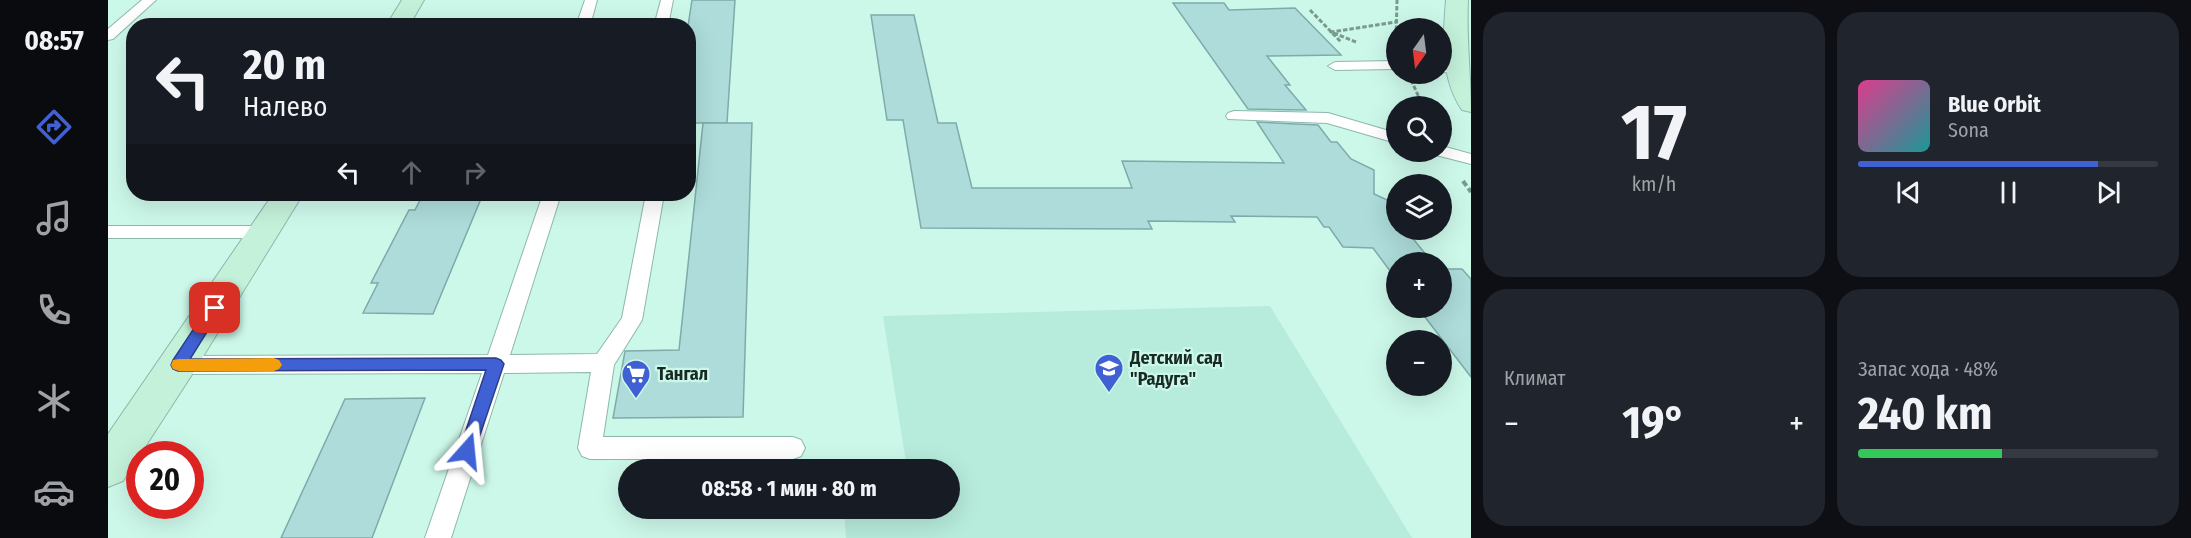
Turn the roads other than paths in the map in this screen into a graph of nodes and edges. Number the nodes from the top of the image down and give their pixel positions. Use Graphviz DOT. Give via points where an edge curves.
graph roads {
  1 [pos="150,0"];
  2 [pos="413,0"];
  3 [pos="591,0"];
  4 [pos="667,0"];
  5 [pos="1457,0"];
  6 [pos="129,18"];
  7 [pos="402,18"];
  8 [pos="585,18"];
  9 [pos="664,18"];
  10 [pos="126,21"];
  11 [pos="108,36"];
  12 [pos="1452,58"];
  13 [pos="1386,65"];
  14 [pos="1335,66"];
  15 [pos="1452,70"];
  16 [pos="1471,104"];
  17 [pos="1234,116"];
  18 [pos="1386,135"];
  19 [pos="1452,154"];
  20 [pos="1471,159"];
  21 [pos="283,201"];
  22 [pos="550,201"];
  23 [pos="654,201"];
  24 [pos="108,232"];
  25 [pos="263,232"];
  26 [pos="603,363"];
  27 [pos="496,364"];
  28 [pos="178,365"];
  29 [pos="794,448"];
  30 [pos="108,468"];
  31 [pos="438,538"];
  1 -- 6 [label="lane"];
  2 -- 7 [label="street"];
  3 -- 8 [label="lane"];
  4 -- 9 [label="lane"];
  5 -- 12 [label="street"];
  10 -- 11 [label="lane"];
  13 -- 14 [label="lane"];
  15 -- 16 [label="street"];
  17 -- 18 [label="lane" via="1328,118"];
  19 -- 20 [label="lane"];
  21 -- 25 [label="street"];
  22 -- 27 [label="lane"];
  23 -- 26 [label="lane" via="632,321"];
  24 -- 25 [label="lane"];
  25 -- 28 [label="street"];
  26 -- 27 [label="lane"];
  26 -- 29 [label="lane" via="590,448"];
  27 -- 28 [label="lane"];
  27 -- 31 [label="lane"];
  28 -- 30 [label="street"];
}
